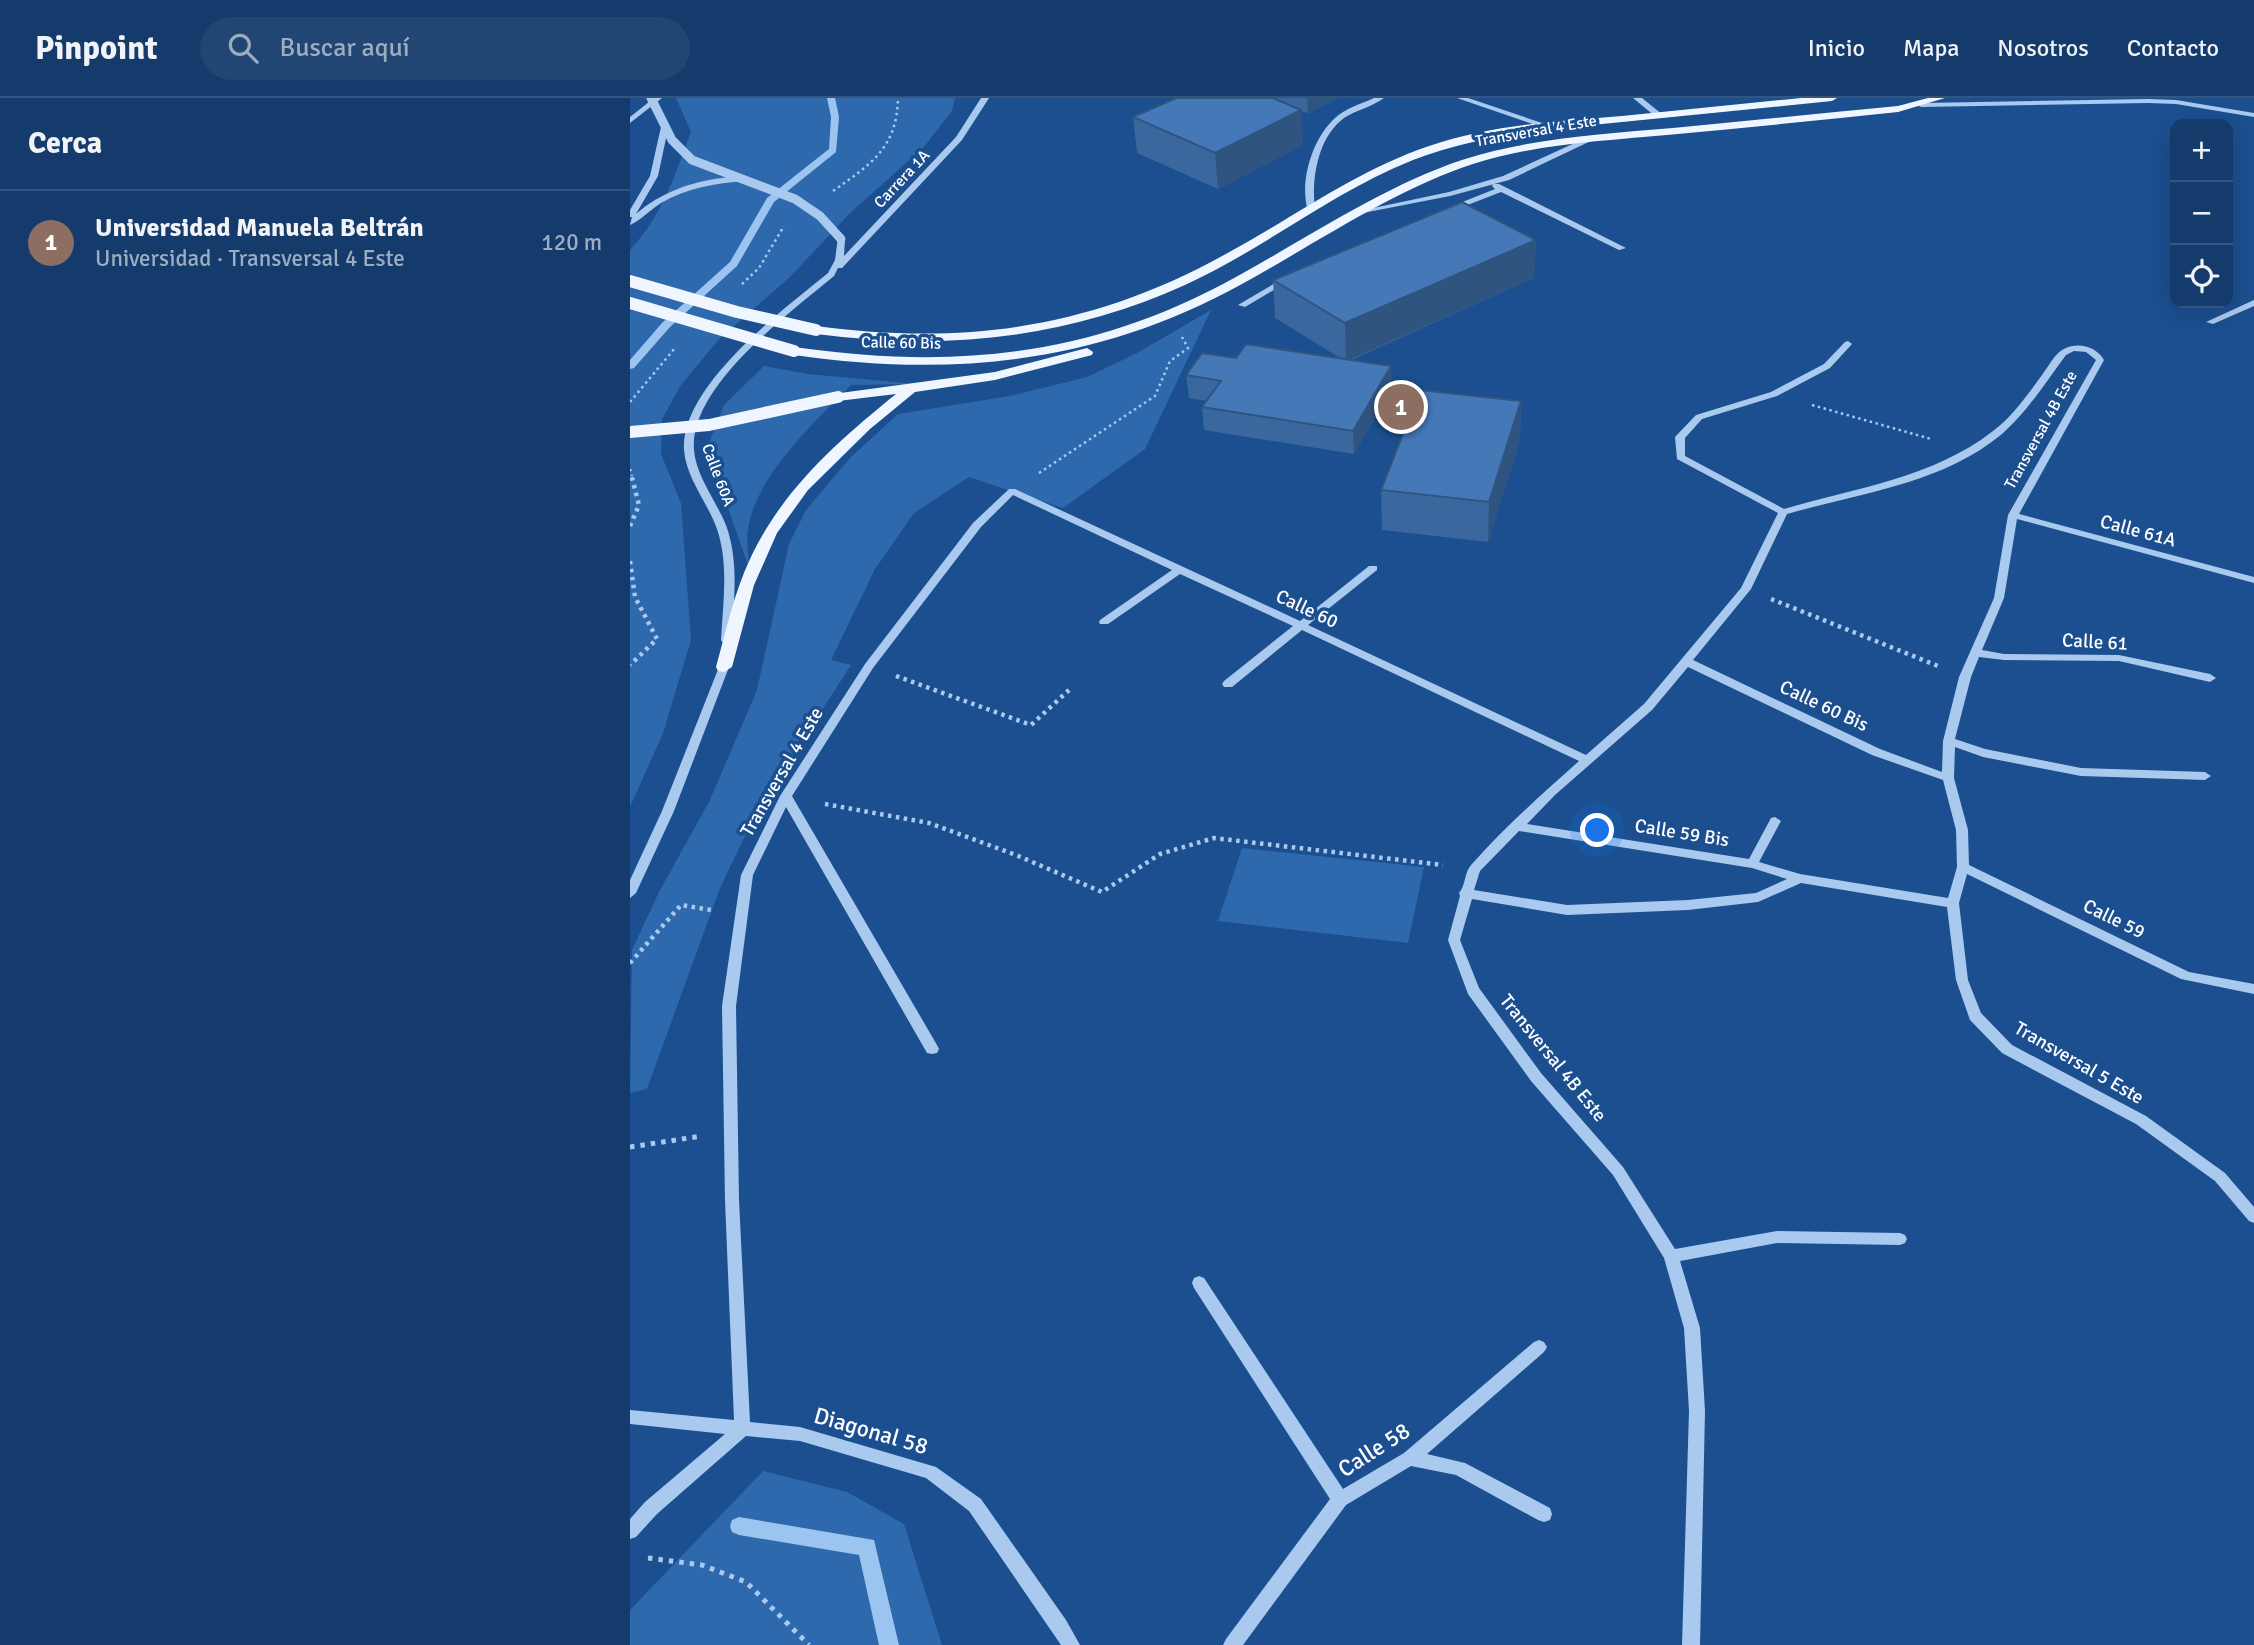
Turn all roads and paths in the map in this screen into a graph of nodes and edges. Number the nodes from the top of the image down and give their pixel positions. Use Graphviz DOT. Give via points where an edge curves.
graph roads {
  1 [pos="651,98"];
  2 [pos="658,98"];
  3 [pos="898,98"];
  4 [pos="985,98"];
  5 [pos="1380,98"];
  6 [pos="1461,98"];
  7 [pos="1637,98"];
  8 [pos="1832,98"];
  9 [pos="1940,98"];
  10 [pos="2191,98"];
  11 [pos="2040,100"];
  12 [pos="2176,102"];
  13 [pos="1921,105"];
  14 [pos="1659,115"];
  15 [pos="2254,115"];
  16 [pos="630,121"];
  17 [pos="1547,126"];
  18 [pos="664,129"];
  19 [pos="1593,138"];
  20 [pos="745,179"];
  21 [pos="1489,183"];
  22 [pos="1501,189"];
  23 [pos="832,191"];
  24 [pos="1311,209"];
  25 [pos="1363,211"];
  26 [pos="1442,212"];
  27 [pos="634,216"];
  28 [pos="630,223"];
  29 [pos="1622,248"];
  30 [pos="831,274"];
  31 [pos="1298,274"];
  32 [pos="630,281"];
  33 [pos="630,303"];
  34 [pos="2254,303"];
  35 [pos="1242,304"];
  36 [pos="1126,305"];
  37 [pos="1173,314"];
  38 [pos="2210,321"];
  39 [pos="1182,336"];
  40 [pos="1848,344"];
  41 [pos="910,390"];
  42 [pos="1774,394"];
  43 [pos="630,432"];
  44 [pos="1970,450"];
  45 [pos="630,469"];
  46 [pos="1012,491"];
  47 [pos="1783,512"];
  48 [pos="2013,515"];
  49 [pos="630,526"];
  50 [pos="630,561"];
  51 [pos="1373,568"];
  52 [pos="1180,569"];
  53 [pos="2254,580"];
  54 [pos="1746,589"];
  55 [pos="1104,622"];
  56 [pos="1301,626"];
  57 [pos="1977,653"];
  58 [pos="1687,662"];
  59 [pos="630,665"];
  60 [pos="869,666"];
  61 [pos="724,667"];
  62 [pos="1965,677"];
  63 [pos="2210,678"];
  64 [pos="1228,684"];
  65 [pos="1069,690"];
  66 [pos="1949,741"];
  67 [pos="1588,760"];
  68 [pos="2205,776"];
  69 [pos="1948,778"];
  70 [pos="786,796"];
  71 [pos="1776,821"];
  72 [pos="1516,826"];
  73 [pos="1752,864"];
  74 [pos="1963,867"];
  75 [pos="1474,869"];
  76 [pos="1800,878"];
  77 [pos="630,893"];
  78 [pos="1465,893"];
  79 [pos="1953,903"];
  80 [pos="741,915"];
  81 [pos="630,963"];
  82 [pos="2254,989"];
  83 [pos="932,1049"];
  84 [pos="731,1131"];
  85 [pos="630,1146"];
  86 [pos="2254,1217"];
  87 [pos="1900,1239"];
  88 [pos="1671,1256"];
  89 [pos="1199,1283"];
  90 [pos="1539,1347"];
  91 [pos="630,1417"];
  92 [pos="742,1429"];
  93 [pos="1410,1458"];
  94 [pos="1340,1499"];
  95 [pos="1544,1514"];
  96 [pos="630,1531"];
  97 [pos="642,1557"];
  98 [pos="809,1645"];
  99 [pos="1071,1645"];
  100 [pos="1232,1645"];
  101 [pos="1691,1645"];
  1 -- 18 [label="street, bridge"];
  2 -- 16 [label="street"];
  3 -- 23 [label="path" via="899,118 883,153"];
  4 -- 30 [label="street, Carrera 1A" via="959,138"];
  5 -- 24 [label="street" via="1337,120 1323,137 1307,195"];
  6 -- 17 [label="street"];
  7 -- 14 [label="street"];
  8 -- 14 [label="main road, Transversal 4 Este"];
  9 -- 13 [label="main road, Transversal 4 Este"];
  10 -- 12 [label="street"];
  11 -- 12 [label="street"];
  11 -- 13 [label="street"];
  12 -- 15 [label="street"];
  13 -- 19 [label="main road, Transversal 4 Este"];
  14 -- 17 [label="main road, Transversal 4 Este"];
  17 -- 24 [label="main road, Transversal 4 Este" via="1435,148 1375,173"];
  18 -- 20 [label="street, bridge" via="698,164"];
  18 -- 27 [label="street" via="654,176"];
  19 -- 21 [label="street"];
  19 -- 25 [label="main road, Transversal 4 Este" via="1468,161"];
  20 -- 27 [label="street" via="688,186"];
  20 -- 30 [label="street, bridge" via="800,201 823,217 841,239 839,260"];
  21 -- 22 [label="street"];
  21 -- 25 [label="street"];
  22 -- 26 [label="street"];
  22 -- 29 [label="street"];
  24 -- 36 [label="main road, Transversal 4 Este" via="1188,280"];
  25 -- 37 [label="main road, Transversal 4 Este"];
  27 -- 28 [label="street"];
  30 -- 61 [label="street, Calle 60A" via="727,368 693,416 690,452 723,533 729,575"];
  31 -- 35 [label="street"];
  32 -- 36 [label="main road, Calle 60 Bis, bridge" via="737,312 883,339 968,338 1046,326"];
  33 -- 37 [label="main road, Calle 60 Bis, bridge" via="794,351 924,363 996,358 1088,342"];
  34 -- 38 [label="street"];
  37 -- 41 [label="main road" via="1112,344 1059,361"];
  39 -- 46 [label="path" via="1188,348 1170,361 1155,396"];
  40 -- 42 [label="street" via="1827,366"];
  41 -- 43 [label="main road, bridge" via="838,397 710,425"];
  41 -- 61 [label="main road" via="839,447 779,519 756,560"];
  42 -- 44 [label="path"];
  42 -- 47 [label="street" via="1699,417 1680,437 1680,457"];
  44 -- 47 [label="street, Transversal 4B Este" via="1923,472"];
  44 -- 48 [label="street, Transversal 4B Este" via="1998,431 2068,349 2086,349 2099,356"];
  45 -- 49 [label="path" via="639,505"];
  46 -- 52 [label="street, Calle 60"];
  46 -- 60 [label="street, Transversal 4 Este" via="977,525"];
  47 -- 54 [label="street, Transversal 4B Este"];
  48 -- 53 [label="street, Calle 61A"];
  48 -- 57 [label="street, Transversal 4B Este" via="1999,598"];
  50 -- 59 [label="path" via="635,597 657,639"];
  51 -- 56 [label="street"];
  52 -- 55 [label="street"];
  52 -- 56 [label="street, Calle 60"];
  54 -- 58 [label="street, Transversal 4B Este"];
  54 -- 62 [label="path"];
  56 -- 64 [label="street"];
  56 -- 67 [label="street, Calle 60"];
  57 -- 62 [label="street, Transversal 4B Este"];
  57 -- 63 [label="street, Calle 61" via="2119,658"];
  58 -- 67 [label="street, Transversal 4B Este" via="1648,708"];
  58 -- 69 [label="street, Calle 60 Bis" via="1877,752"];
  60 -- 65 [label="path" via="1031,725"];
  60 -- 70 [label="street, Transversal 4 Este"];
  61 -- 77 [label="street, Calle 60A" via="668,811"];
  62 -- 66 [label="street, Transversal 4B Este"];
  66 -- 68 [label="street" via="1983,753 2081,772"];
  66 -- 69 [label="street, Transversal 4B Este"];
  67 -- 72 [label="street, Transversal 4B Este"];
  69 -- 74 [label="street, Transversal 4B Este" via="1962,830"];
  70 -- 75 [label="path" via="929,823 1102,892 1160,854 1214,838"];
  70 -- 80 [label="street, Transversal 4 Este" via="747,875"];
  70 -- 83 [label="street"];
  71 -- 73 [label="street"];
  72 -- 73 [label="street, Calle 59 Bis"];
  72 -- 75 [label="street, Transversal 4B Este"];
  73 -- 76 [label="street, Calle 59 Bis"];
  74 -- 79 [label="street, Transversal 4B Este"];
  74 -- 82 [label="street, Calle 59" via="2186,976"];
  75 -- 78 [label="street, Transversal 4B Este"];
  76 -- 78 [label="street" via="1758,897 1688,905 1567,910"];
  76 -- 79 [label="street"];
  78 -- 88 [label="street, Transversal 4B Este" via="1454,940 1473,990 1536,1077 1618,1171"];
  79 -- 86 [label="street, Transversal 5 Este" via="1962,980 1975,1016 2007,1049 2141,1120 2220,1177"];
  80 -- 81 [label="path" via="681,905"];
  80 -- 84 [label="street, Transversal 4 Este" via="729,1006"];
  84 -- 85 [label="path"];
  84 -- 92 [label="street, Transversal 4 Este"];
  87 -- 88 [label="street" via="1777,1237"];
  88 -- 101 [label="street, Transversal 4B Este" via="1692,1328 1697,1411"];
  89 -- 94 [label="street"];
  90 -- 93 [label="street, Calle 58"];
  91 -- 92 [label="street, Diagonal 58"];
  92 -- 96 [label="street"];
  92 -- 99 [label="street, Diagonal 58" via="800,1434 930,1472 975,1505"];
  93 -- 94 [label="street, Calle 58"];
  93 -- 95 [label="street" via="1459,1468"];
  94 -- 100 [label="street, Calle 58"];
  97 -- 98 [label="path" via="702,1565 746,1582"];
}
